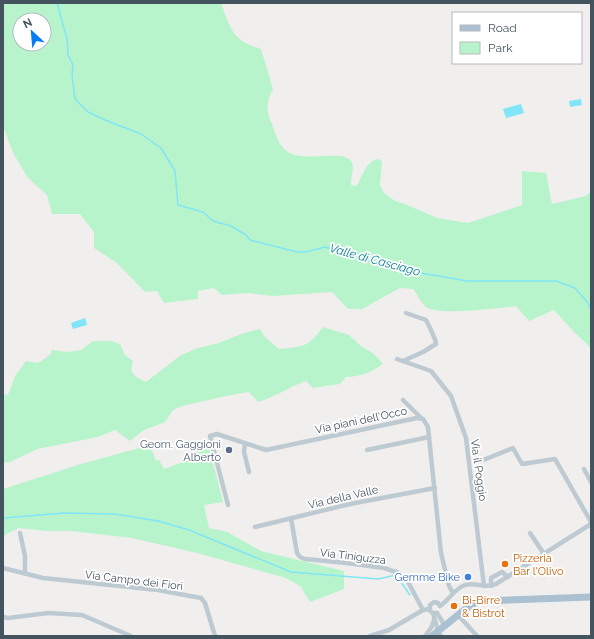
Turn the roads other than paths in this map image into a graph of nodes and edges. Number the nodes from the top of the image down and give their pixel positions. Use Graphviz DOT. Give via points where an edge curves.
graph roads {
  1 [pos="406,313"];
  2 [pos="398,359"];
  3 [pos="403,361"];
  4 [pos="403,400"];
  5 [pos="421,418"];
  6 [pos="429,436"];
  7 [pos="245,444"];
  8 [pos="367,450"];
  9 [pos="481,461"];
  10 [pos="584,469"];
  11 [pos="249,472"];
  12 [pos="591,482"];
  13 [pos="435,488"];
  14 [pos="228,505"];
  15 [pos="291,518"];
  16 [pos="591,523"];
  17 [pos="255,527"];
  18 [pos="20,533"];
  19 [pos="530,533"];
  20 [pos="544,554"];
  21 [pos="3,568"];
  22 [pos="25,573"];
  23 [pos="508,577"];
  24 [pos="484,586"];
  25 [pos="492,586"];
  26 [pos="453,593"];
  27 [pos="591,597"];
  28 [pos="440,606"];
  29 [pos="429,609"];
  30 [pos="423,610"];
  31 [pos="435,613"];
  32 [pos="458,615"];
  33 [pos="3,617"];
  34 [pos="434,620"];
  35 [pos="445,626"];
  36 [pos="437,634"];
  37 [pos="131,636"];
  38 [pos="215,636"];
  39 [pos="370,636"];
  40 [pos="425,636"];
  41 [pos="477,636"];
  1 -- 3 [label="street" via="426,320 436,344"];
  2 -- 3 [label="street, Via il Poggio"];
  3 -- 24 [label="street, Via il Poggio" via="431,371 451,396 466,438"];
  4 -- 5 [label="street"];
  5 -- 6 [label="street, Via piani dell'Occo" via="426,424"];
  5 -- 7 [label="street, Via piani dell'Occo" via="266,450"];
  6 -- 8 [label="street"];
  6 -- 13 [label="street, Via piani dell'Occo"];
  7 -- 11 [label="street" via="244,452"];
  7 -- 14 [label="street, Via piani dell'Occo" via="217,434 210,436"];
  9 -- 16 [label="street" via="513,448 522,464 555,459"];
  10 -- 12 [label="street"];
  13 -- 15 [label="street, Via della Valle"];
  13 -- 26 [label="street, Via piani dell'Occo" via="441,552"];
  15 -- 17 [label="street, Via della Valle"];
  15 -- 30 [label="street, Via Tiniguzza" via="297,553 300,557 384,568 398,573 407,580"];
  16 -- 20 [label="street"];
  18 -- 22 [label="street" via="25,556"];
  19 -- 20 [label="street"];
  20 -- 23 [label="street"];
  21 -- 22 [label="street, Via Campo dei Fiori"];
  22 -- 38 [label="street, Via Campo dei Fiori" via="43,578 158,590 201,598 205,603"];
  23 -- 25 [label="street"];
  23 -- 25 [label="street" via="502,572 490,578"];
  24 -- 25 [label="street"];
  24 -- 26 [label="street" via="466,585"];
  26 -- 28 [label="street"];
  27 -- 32 [label="main road" via="482,601"];
  28 -- 29 [label="street" via="438,603 432,603"];
  28 -- 31 [label="street" via="439,611"];
  29 -- 30 [label="street"];
  29 -- 31 [label="street"];
  30 -- 39 [label="street" via="389,630"];
  31 -- 34 [label="street"];
  31 -- 35 [label="street"];
  32 -- 35 [label="main road"];
  32 -- 41 [label="street"];
  33 -- 37 [label="street" via="48,612 82,615"];
  34 -- 36 [label="street"];
  34 -- 40 [label="street"];
  35 -- 36 [label="main road"];
}
